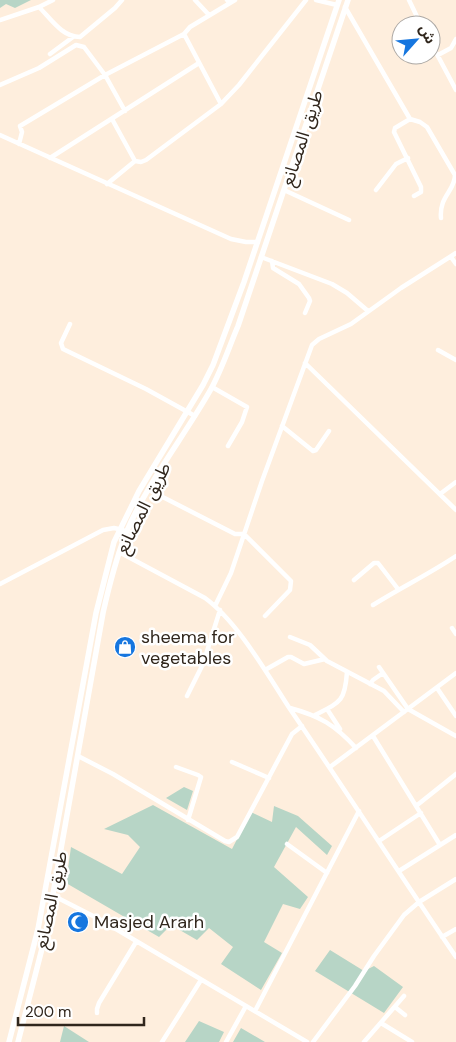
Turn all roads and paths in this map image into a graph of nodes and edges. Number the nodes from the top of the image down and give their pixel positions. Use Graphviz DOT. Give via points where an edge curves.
graph roads {
  1 [pos="53,0"];
  2 [pos="120,0"];
  3 [pos="195,0"];
  4 [pos="235,0"];
  5 [pos="306,0"];
  6 [pos="316,0"];
  7 [pos="348,0"];
  8 [pos="409,0"];
  9 [pos="228,2"];
  10 [pos="338,3"];
  11 [pos="39,7"];
  12 [pos="346,7"];
  13 [pos="209,15"];
  14 [pos="416,15"];
  15 [pos="0,20"];
  16 [pos="184,34"];
  17 [pos="73,37"];
  18 [pos="456,39"];
  19 [pos="441,53"];
  20 [pos="50,54"];
  21 [pos="441,61"];
  22 [pos="199,63"];
  23 [pos="105,75"];
  24 [pos="0,85"];
  25 [pos="456,90"];
  26 [pos="221,104"];
  27 [pos="125,111"];
  28 [pos="112,119"];
  29 [pos="410,119"];
  30 [pos="0,135"];
  31 [pos="19,144"];
  32 [pos="50,158"];
  33 [pos="408,158"];
  34 [pos="135,162"];
  35 [pos="107,184"];
  36 [pos="284,190"];
  37 [pos="376,190"];
  38 [pos="414,196"];
  39 [pos="440,218"];
  40 [pos="349,220"];
  41 [pos="258,242"];
  42 [pos="456,253"];
  43 [pos="261,257"];
  44 [pos="451,257"];
  45 [pos="272,261"];
  46 [pos="456,264"];
  47 [pos="368,311"];
  48 [pos="305,313"];
  49 [pos="70,324"];
  50 [pos="438,350"];
  51 [pos="456,360"];
  52 [pos="305,363"];
  53 [pos="212,387"];
  54 [pos="188,412"];
  55 [pos="195,416"];
  56 [pos="282,426"];
  57 [pos="329,431"];
  58 [pos="228,446"];
  59 [pos="456,482"];
  60 [pos="149,490"];
  61 [pos="440,494"];
  62 [pos="456,510"];
  63 [pos="120,528"];
  64 [pos="127,532"];
  65 [pos="244,534"];
  66 [pos="119,552"];
  67 [pos="456,556"];
  68 [pos="354,580"];
  69 [pos="0,584"];
  70 [pos="398,589"];
  71 [pos="373,605"];
  72 [pos="215,606"];
  73 [pos="220,610"];
  74 [pos="265,616"];
  75 [pos="452,628"];
  76 [pos="456,634"];
  77 [pos="290,637"];
  78 [pos="325,659"];
  79 [pos="379,667"];
  80 [pos="265,670"];
  81 [pos="347,672"];
  82 [pos="383,673"];
  83 [pos="456,673"];
  84 [pos="370,684"];
  85 [pos="437,688"];
  86 [pos="187,696"];
  87 [pos="290,708"];
  88 [pos="327,710"];
  89 [pos="406,710"];
  90 [pos="315,715"];
  91 [pos="456,716"];
  92 [pos="76,722"];
  93 [pos="84,725"];
  94 [pos="302,726"];
  95 [pos="343,734"];
  96 [pos="373,736"];
  97 [pos="456,736"];
  98 [pos="356,748"];
  99 [pos="78,756"];
  100 [pos="232,762"];
  101 [pos="176,767"];
  102 [pos="330,767"];
  103 [pos="456,774"];
  104 [pos="269,778"];
  105 [pos="416,806"];
  106 [pos="359,811"];
  107 [pos="421,813"];
  108 [pos="188,820"];
  109 [pos="456,835"];
  110 [pos="379,841"];
  111 [pos="287,844"];
  112 [pos="440,845"];
  113 [pos="399,871"];
  114 [pos="327,873"];
  115 [pos="456,879"];
  116 [pos="52,895"];
  117 [pos="419,902"];
  118 [pos="456,929"];
  119 [pos="442,937"];
  120 [pos="136,942"];
  121 [pos="456,957"];
  122 [pos="29,965"];
  123 [pos="37,968"];
  124 [pos="201,980"];
  125 [pos="404,996"];
  126 [pos="246,1006"];
  127 [pos="395,1007"];
  128 [pos="255,1011"];
  129 [pos="97,1013"];
  130 [pos="405,1015"];
  131 [pos="381,1023"];
  132 [pos="9,1042"];
  133 [pos="18,1042"];
  134 [pos="162,1042"];
  135 [pos="226,1042"];
  136 [pos="307,1042"];
  137 [pos="313,1042"];
  138 [pos="364,1042"];
  139 [pos="412,1042"];
  1 -- 11 [label="street"];
  2 -- 17 [label="street" via="82,36"];
  3 -- 13 [label="street"];
  4 -- 9 [label="street"];
  5 -- 26 [label="street"];
  6 -- 10 [label="street"];
  7 -- 12 [label="main road, طريق المصانع"];
  8 -- 14 [label="street"];
  9 -- 13 [label="street"];
  10 -- 41 [label="main road, طريق المصانع"];
  11 -- 15 [label="street"];
  11 -- 17 [label="street"];
  12 -- 29 [label="street"];
  12 -- 36 [label="main road, طريق المصانع"];
  13 -- 16 [label="street"];
  16 -- 22 [label="street"];
  16 -- 23 [label="street"];
  17 -- 20 [label="street"];
  18 -- 19 [label="street" via="451,48"];
  21 -- 25 [label="street"];
  22 -- 26 [label="street"];
  22 -- 27 [label="street"];
  23 -- 24 [label="street" via="80,44 39,68"];
  23 -- 27 [label="street"];
  23 -- 31 [label="street" via="20,126"];
  26 -- 34 [label="street" via="146,160"];
  27 -- 28 [label="street"];
  28 -- 32 [label="street"];
  28 -- 34 [label="street"];
  29 -- 33 [label="street" via="394,130"];
  29 -- 39 [label="street" via="427,127 455,175 454,183 441,203"];
  30 -- 31 [label="street"];
  31 -- 32 [label="street"];
  32 -- 35 [label="street"];
  33 -- 37 [label="street" via="396,164"];
  33 -- 38 [label="street" via="422,190"];
  34 -- 35 [label="street"];
  35 -- 41 [label="street" via="231,239"];
  36 -- 40 [label="street"];
  36 -- 43 [label="main road, طريق المصانع"];
  41 -- 54 [label="main road, طريق المصانع" via="213,365"];
  42 -- 44 [label="street"];
  43 -- 45 [label="street"];
  43 -- 53 [label="main road, طريق المصانع" via="238,326"];
  44 -- 46 [label="street"];
  44 -- 47 [label="street"];
  45 -- 47 [label="street" via="332,284"];
  45 -- 48 [label="street" via="273,268 299,284 309,298"];
  47 -- 52 [label="street" via="351,324 319,339 312,345"];
  49 -- 54 [label="street" via="61,343 63,349"];
  50 -- 51 [label="street"];
  52 -- 56 [label="street"];
  52 -- 61 [label="street"];
  53 -- 55 [label="main road, طريق المصانع"];
  53 -- 58 [label="street" via="247,407"];
  54 -- 55 [label="street"];
  54 -- 63 [label="main road, طريق المصانع"];
  55 -- 60 [label="main road, طريق المصانع"];
  56 -- 57 [label="street" via="313,451"];
  56 -- 65 [label="street"];
  59 -- 61 [label="street"];
  60 -- 64 [label="main road, طريق المصانع"];
  60 -- 65 [label="street" via="235,534"];
  61 -- 62 [label="street"];
  63 -- 64 [label="street"];
  63 -- 69 [label="street" via="103,530"];
  63 -- 92 [label="main road, طريق المصانع" via="100,592"];
  64 -- 66 [label="main road, طريق المصانع"];
  65 -- 72 [label="street" via="231,573"];
  65 -- 74 [label="street" via="290,581 290,590"];
  66 -- 72 [label="street"];
  66 -- 93 [label="main road, طريق المصانع" via="103,613"];
  67 -- 70 [label="street"];
  68 -- 70 [label="street" via="378,563"];
  70 -- 71 [label="street"];
  72 -- 73 [label="street"];
  73 -- 80 [label="street"];
  73 -- 86 [label="street" via="203,664"];
  75 -- 76 [label="street"];
  77 -- 78 [label="street" via="313,647"];
  78 -- 80 [label="street" via="304,664 288,657"];
  78 -- 81 [label="street"];
  79 -- 82 [label="street"];
  80 -- 87 [label="street"];
  81 -- 84 [label="street"];
  81 -- 88 [label="street" via="343,696 338,704"];
  82 -- 84 [label="street"];
  82 -- 89 [label="street"];
  83 -- 85 [label="street"];
  84 -- 89 [label="street" via="384,691"];
  85 -- 89 [label="street"];
  85 -- 91 [label="street"];
  87 -- 90 [label="street"];
  87 -- 94 [label="street"];
  88 -- 90 [label="street"];
  88 -- 95 [label="street"];
  89 -- 96 [label="street"];
  89 -- 97 [label="street"];
  90 -- 95 [label="street"];
  92 -- 93 [label="main road"];
  92 -- 122 [label="main road, طريق المصانع"];
  93 -- 99 [label="main road, طريق المصانع"];
  94 -- 102 [label="street"];
  94 -- 104 [label="street" via="292,734"];
  95 -- 98 [label="street"];
  96 -- 98 [label="street"];
  96 -- 105 [label="street"];
  98 -- 102 [label="street"];
  99 -- 108 [label="street"];
  99 -- 116 [label="main road, طريق المصانع"];
  100 -- 104 [label="street"];
  101 -- 108 [label="street" via="201,777"];
  102 -- 106 [label="street"];
  103 -- 105 [label="street"];
  104 -- 108 [label="street" via="232,841 225,841"];
  105 -- 107 [label="street"];
  106 -- 110 [label="street"];
  106 -- 114 [label="street"];
  107 -- 110 [label="street"];
  107 -- 112 [label="street"];
  109 -- 112 [label="street"];
  110 -- 113 [label="street"];
  111 -- 114 [label="street"];
  112 -- 113 [label="street"];
  113 -- 117 [label="street"];
  114 -- 128 [label="street"];
  115 -- 117 [label="street"];
  116 -- 120 [label="street"];
  116 -- 123 [label="main road, طريق المصانع"];
  117 -- 119 [label="street"];
  117 -- 137 [label="street" via="396,925"];
  118 -- 119 [label="street"];
  119 -- 121 [label="street"];
  120 -- 124 [label="street"];
  120 -- 129 [label="street" via="100,1000"];
  122 -- 123 [label="main road"];
  122 -- 132 [label="main road, طريق المصانع"];
  123 -- 133 [label="main road, طريق المصانع"];
  124 -- 126 [label="street"];
  124 -- 134 [label="street"];
  125 -- 127 [label="street"];
  126 -- 128 [label="street"];
  126 -- 135 [label="street"];
  127 -- 130 [label="street"];
  127 -- 131 [label="street"];
  128 -- 136 [label="street"];
  131 -- 138 [label="street"];
  131 -- 139 [label="street"];
}
